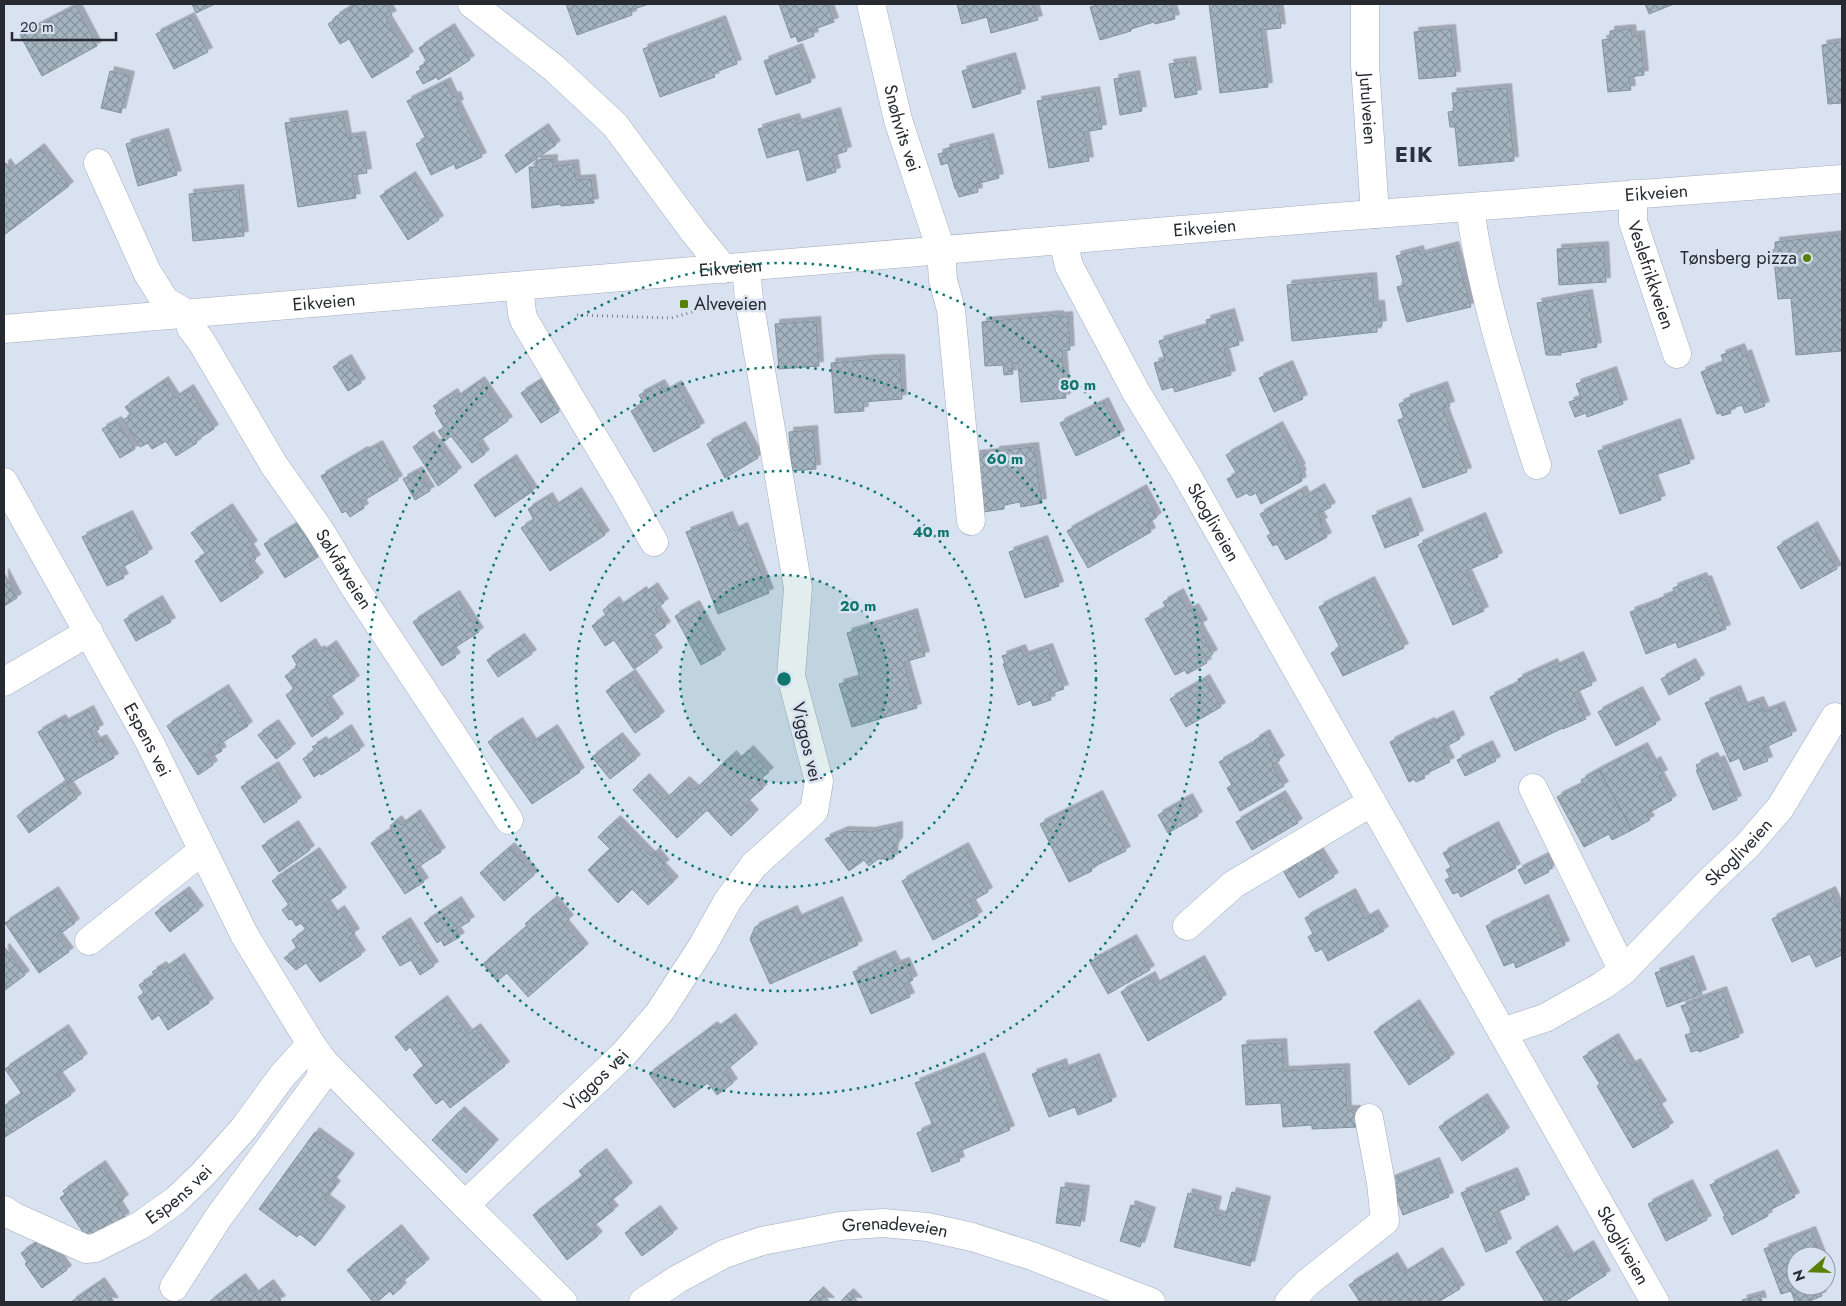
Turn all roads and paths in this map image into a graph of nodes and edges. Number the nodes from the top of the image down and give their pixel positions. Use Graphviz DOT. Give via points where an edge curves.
graph roads {
  1 [pos="472,4"];
  2 [pos="871,4"];
  3 [pos="1365,4"];
  4 [pos="98,162"];
  5 [pos="1842,179"];
  6 [pos="1633,194"];
  7 [pos="1470,208"];
  8 [pos="1375,214"];
  9 [pos="1063,240"];
  10 [pos="941,250"];
  11 [pos="735,268"];
  12 [pos="519,286"];
  13 [pos="188,314"];
  14 [pos="4,329"];
  15 [pos="1677,354"];
  16 [pos="1537,465"];
  17 [pos="4,482"];
  18 [pos="972,521"];
  19 [pos="654,542"];
  20 [pos="89,632"];
  21 [pos="4,682"];
  22 [pos="1835,717"];
  23 [pos="1533,788"];
  24 [pos="1372,802"];
  25 [pos="509,820"];
  26 [pos="202,851"];
  27 [pos="1187,926"];
  28 [pos="89,941"];
  29 [pos="1623,971"];
  30 [pos="1502,1032"];
  31 [pos="317,1052"];
  32 [pos="1369,1118"];
  33 [pos="465,1205"];
  34 [pos="4,1210"];
  35 [pos="174,1287"];
  36 [pos="563,1302"];
  37 [pos="643,1302"];
  38 [pos="1151,1302"];
  39 [pos="1289,1302"];
  40 [pos="1655,1302"];
  1 -- 11 [label="street" via="555,68 615,125 701,242"];
  2 -- 10 [label="street, Snøhvits vei" via="898,120"];
  3 -- 8 [label="street, Jutulveien"];
  4 -- 13 [label="street" via="147,272 165,301"];
  5 -- 6 [label="street, Eikveien"];
  6 -- 7 [label="street, Eikveien"];
  6 -- 15 [label="street, Veslefrikkveien" via="1632,222"];
  7 -- 8 [label="street, Eikveien"];
  7 -- 16 [label="street" via="1494,328"];
  8 -- 9 [label="street, Eikveien"];
  9 -- 10 [label="street, Eikveien"];
  9 -- 24 [label="street, Skogliveien" via="1069,266 1136,392 1185,472"];
  10 -- 11 [label="street, Eikveien"];
  10 -- 18 [label="street" via="943,280 951,310"];
  11 -- 12 [label="street, Eikveien"];
  11 -- 33 [label="street, Viggos vei" via="749,300 798,588 791,676 819,781 814,811 754,865 727,902 659,1013 623,1055"];
  12 -- 13 [label="street, Eikveien"];
  12 -- 19 [label="street" via="524,320"];
  13 -- 14 [label="street, Eikveien"];
  13 -- 25 [label="street, Sølvfatveien" via="191,328 274,466"];
  17 -- 20 [label="street, Espens vei"];
  20 -- 21 [label="street"];
  20 -- 26 [label="street, Espens vei" via="150,743"];
  22 -- 29 [label="street, Skogliveien" via="1780,808 1748,845"];
  23 -- 29 [label="street"];
  24 -- 27 [label="street" via="1234,884"];
  24 -- 30 [label="street, Skogliveien"];
  26 -- 28 [label="street"];
  26 -- 31 [label="street, Espens vei" via="245,936"];
  29 -- 30 [label="street, Skogliveien" via="1545,1018"];
  30 -- 40 [label="street, Skogliveien"];
  31 -- 33 [label="street, Espens vei"];
  31 -- 34 [label="street, Espens vei" via="282,1076 244,1128 203,1174 176,1200 141,1225 95,1248 86,1249"];
  31 -- 35 [label="street" via="320,1079 218,1218"];
  32 -- 39 [label="street" via="1385,1221 1307,1283"];
  33 -- 36 [label="street, Espens vei"];
  37 -- 38 [label="street, Grenadeveien" via="724,1254 762,1241 840,1226 883,1223 927,1227 972,1237 1032,1256"];
}
